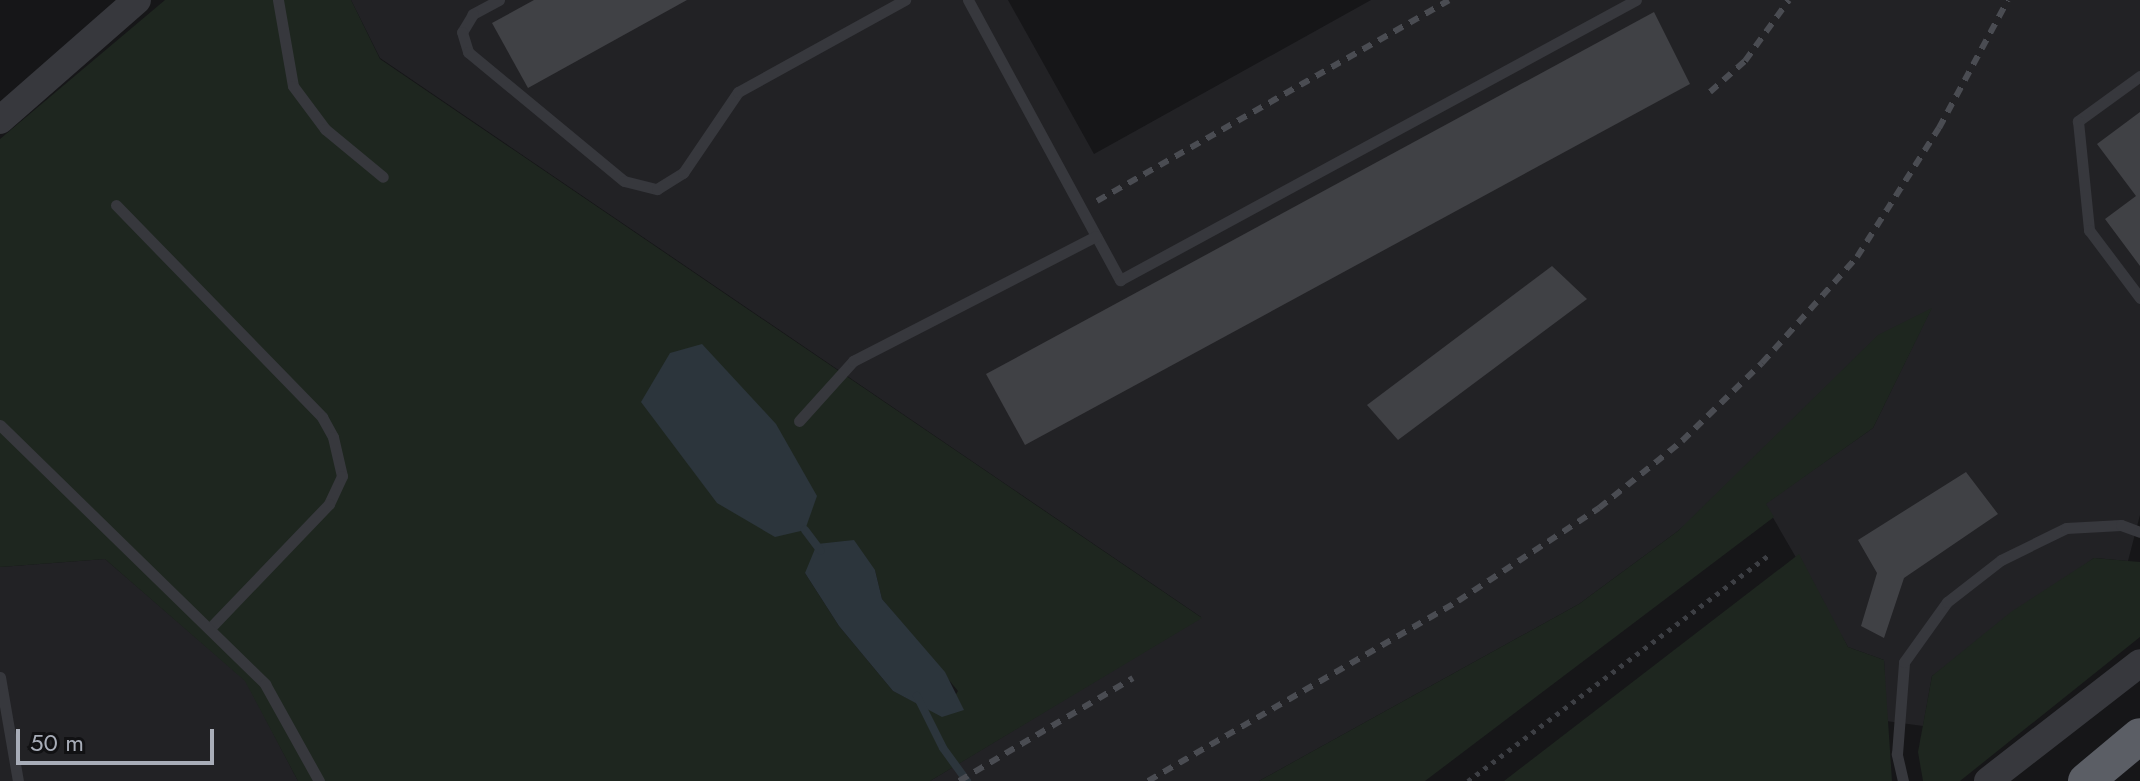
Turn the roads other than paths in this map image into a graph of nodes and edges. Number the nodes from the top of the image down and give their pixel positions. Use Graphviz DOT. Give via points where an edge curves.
graph roads {
  1 [pos="137,0"];
  2 [pos="278,0"];
  3 [pos="499,0"];
  4 [pos="905,0"];
  5 [pos="968,0"];
  6 [pos="1636,0"];
  7 [pos="2140,76"];
  8 [pos="0,120"];
  9 [pos="383,177"];
  10 [pos="116,205"];
  11 [pos="1096,236"];
  12 [pos="2140,298"];
  13 [pos="799,421"];
  14 [pos="0,425"];
  15 [pos="2140,532"];
  16 [pos="209,629"];
  17 [pos="2140,663"];
  18 [pos="0,677"];
  19 [pos="2140,736"];
  20 [pos="18,781"];
  21 [pos="319,781"];
  22 [pos="1903,781"];
  23 [pos="1988,781"];
  24 [pos="2086,781"];
  1 -- 8 [label="street"];
  2 -- 9 [label="lane" via="293,86 325,129"];
  3 -- 4 [label="lane" via="473,14 462,32 468,52 624,181 657,189 683,173 738,92"];
  5 -- 11 [label="lane"];
  6 -- 11 [label="lane" via="1120,280"];
  7 -- 12 [label="lane" via="2078,121 2089,230"];
  10 -- 16 [label="lane" via="322,417 342,476 329,504"];
  11 -- 13 [label="lane" via="853,361"];
  14 -- 16 [label="lane"];
  15 -- 22 [label="lane" via="2121,525 2066,528 2001,560 1947,602 1904,662 1897,754"];
  16 -- 21 [label="lane" via="265,684"];
  17 -- 23 [label="street"];
  18 -- 20 [label="lane"];
  19 -- 24 [label="highway"];
}
